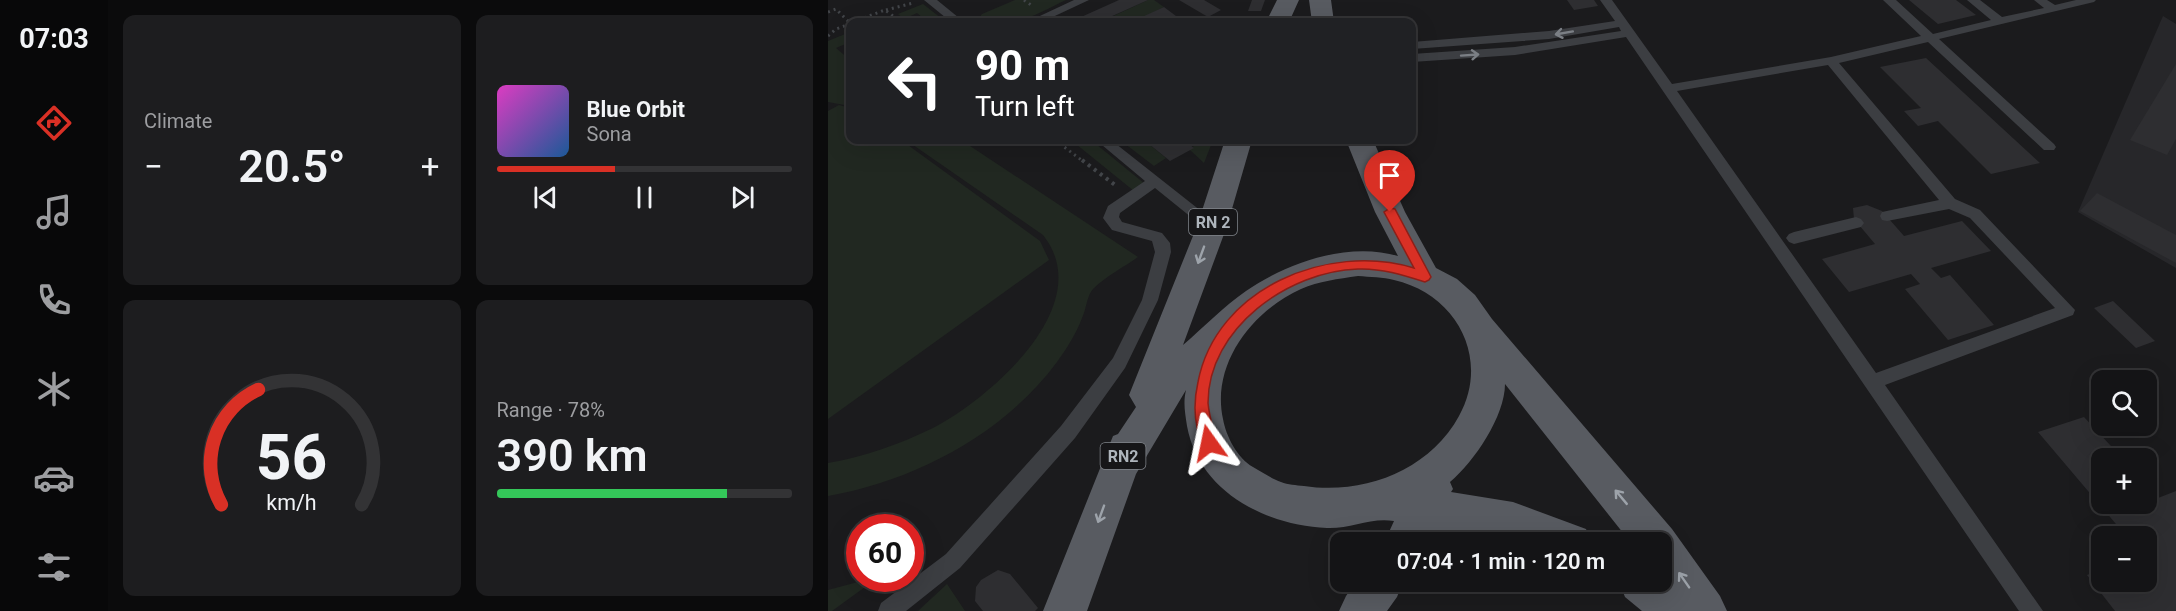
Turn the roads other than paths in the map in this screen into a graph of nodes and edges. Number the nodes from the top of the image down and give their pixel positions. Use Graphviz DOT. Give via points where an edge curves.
graph roads {
  1 [pos="930,0"];
  2 [pos="1083,0"];
  3 [pos="1288,0"];
  4 [pos="1320,0"];
  5 [pos="1606,0"];
  6 [pos="1889,0"];
  7 [pos="1973,0"];
  8 [pos="2040,0"];
  9 [pos="2090,0"];
  10 [pos="2053,9"];
  11 [pos="953,18"];
  12 [pos="1042,18"];
  13 [pos="1280,18"];
  14 [pos="1322,18"];
  15 [pos="1999,21"];
  16 [pos="1625,28"];
  17 [pos="1929,37"];
  18 [pos="1416,46"];
  19 [pos="1416,58"];
  20 [pos="1831,61"];
  21 [pos="1668,89"];
  22 [pos="1107,144"];
  23 [pos="1237,144"];
  24 [pos="1362,144"];
  25 [pos="2049,147"];
  26 [pos="1155,181"];
  27 [pos="1950,203"];
  28 [pos="1887,216"];
  29 [pos="1856,223"];
  30 [pos="1212,226"];
  31 [pos="1794,238"];
  32 [pos="1425,277"];
  33 [pos="1183,303"];
  34 [pos="1477,323"];
  35 [pos="1230,326"];
  36 [pos="1178,371"];
  37 [pos="1873,382"];
  38 [pos="1209,443"];
  39 [pos="1448,460"];
  40 [pos="1118,468"];
  41 [pos="1381,500"];
  42 [pos="1426,526"];
  43 [pos="1541,532"];
  44 [pos="1648,532"];
  45 [pos="1672,564"];
  46 [pos="1375,592"];
  47 [pos="1652,592"];
  48 [pos="889,611"];
  49 [pos="1065,611"];
  50 [pos="1361,611"];
  51 [pos="1676,611"];
  52 [pos="1705,611"];
  53 [pos="2032,611"];
  1 -- 11 [label="lane"];
  2 -- 12 [label="lane"];
  3 -- 13 [label="main road"];
  4 -- 14 [label="main road"];
  5 -- 16 [label="lane"];
  6 -- 17 [label="lane"];
  7 -- 15 [label="lane"];
  8 -- 10 [label="lane"];
  9 -- 10 [label="lane"];
  10 -- 15 [label="lane"];
  15 -- 17 [label="lane"];
  16 -- 18 [label="lane, one-way"];
  19 -- 16 [label="lane, one-way" via="1515,51"];
  16 -- 21 [label="lane"];
  17 -- 20 [label="lane"];
  17 -- 25 [label="lane"];
  20 -- 21 [label="lane"];
  20 -- 27 [label="lane"];
  21 -- 37 [label="lane"];
  22 -- 26 [label="lane"];
  23 -- 30 [label="main road, RN 2"];
  24 -- 32 [label="main road" via="1390,212"];
  26 -- 30 [label="lane"];
  26 -- 48 [label="lane" via="1113,210 1111,218 1117,226 1157,237 1163,252 1150,300 1119,363 1068,432 953,561"];
  27 -- 28 [label="lane"];
  27 -- 37 [label="lane" via="1975,214 2067,310"];
  29 -- 31 [label="lane"];
  30 -- 33 [label="main road, RN 2, one-way"];
  32 -- 34 [label="main road" via="1446,288"];
  32 -- 35 [label="main road" via="1393,267 1358,264 1322,269 1288,281 1256,301"];
  33 -- 36 [label="main road, RN2"];
  33 -- 40 [label="main road, RN2"];
  34 -- 39 [label="main road" via="1488,355 1487,390 1474,426"];
  44 -- 34 [label="main road, one-way"];
  35 -- 36 [label="main road, RN2"];
  35 -- 38 [label="main road" via="1209,363 1201,403"];
  36 -- 38 [label="main road, RN2"];
  36 -- 40 [label="main road, RN2"];
  37 -- 53 [label="lane"];
  38 -- 41 [label="main road" via="1236,478 1276,501 1328,509"];
  39 -- 41 [label="main road" via="1418,484"];
  39 -- 42 [label="main road"];
  40 -- 49 [label="main road, RN2, one-way"];
  41 -- 42 [label="main road"];
  42 -- 43 [label="main road" via="1461,528 1513,522"];
  52 -- 45 [label="main road, one-way"];
  46 -- 50 [label="main road"];
  47 -- 51 [label="main road"];
}
